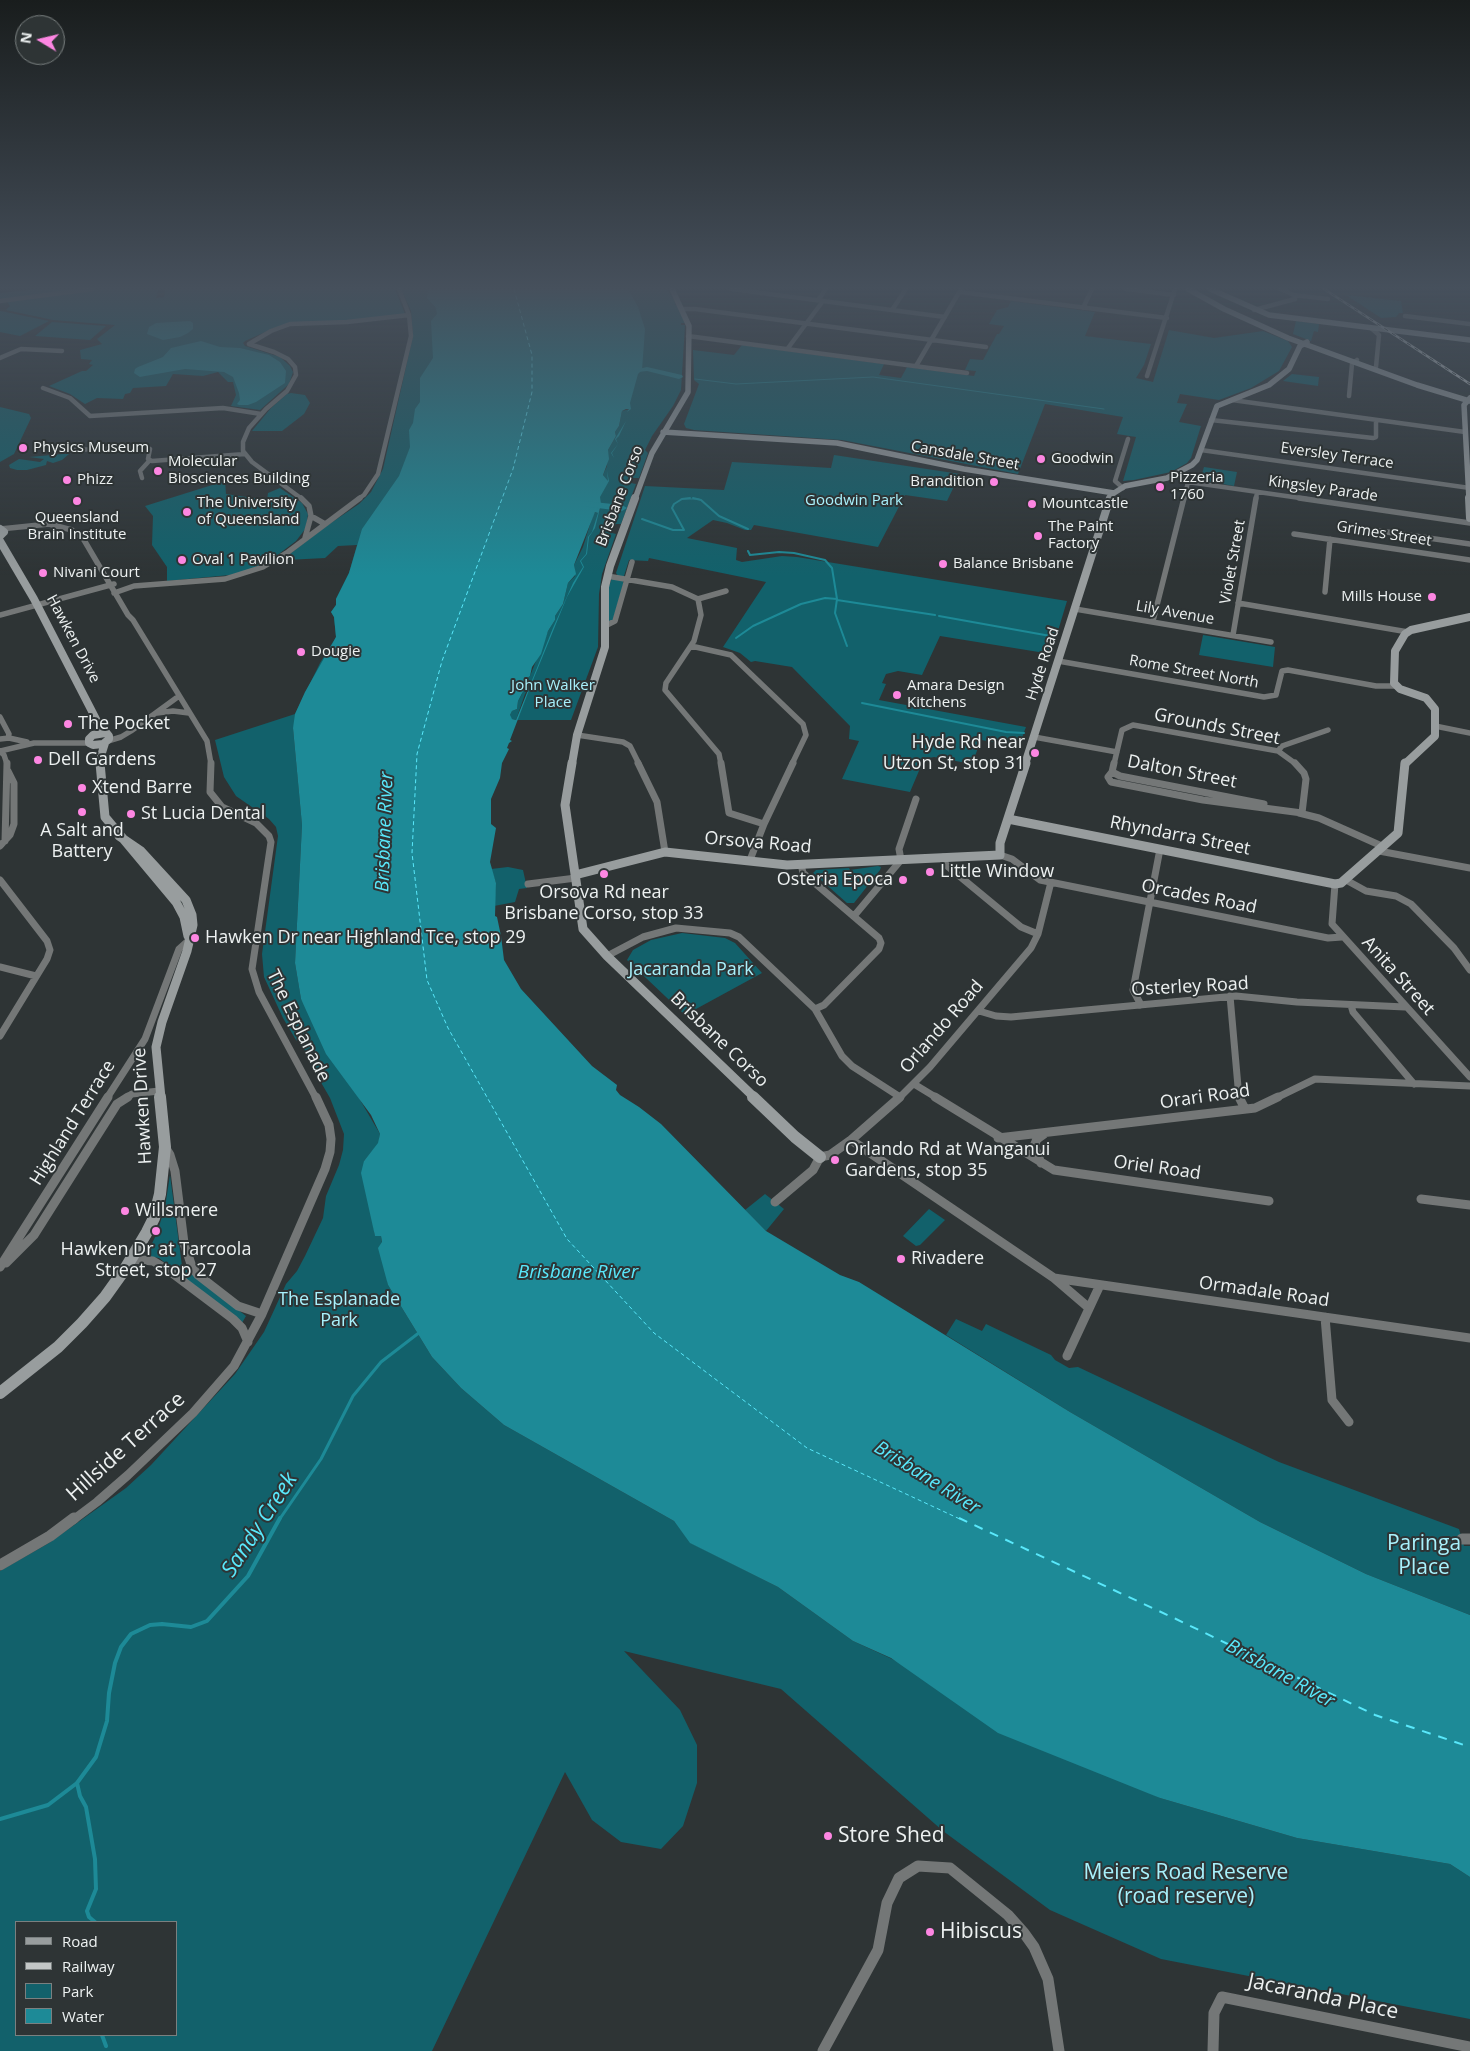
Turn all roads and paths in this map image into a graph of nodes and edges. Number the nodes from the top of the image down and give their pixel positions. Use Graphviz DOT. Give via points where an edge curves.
graph roads {
  1 [pos="291,385"];
  2 [pos="399,385"];
  3 [pos="688,385"];
  4 [pos="1269,385"];
  5 [pos="1350,385"];
  6 [pos="1426,385"];
  7 [pos="43,388"];
  8 [pos="1348,396"];
  9 [pos="1469,399"];
  10 [pos="1232,400"];
  11 [pos="261,414"];
  12 [pos="1211,420"];
  13 [pos="1376,420"];
  14 [pos="663,432"];
  15 [pos="1465,432"];
  16 [pos="1128,439"];
  17 [pos="74,450"];
  18 [pos="1201,450"];
  19 [pos="1468,453"];
  20 [pos="245,454"];
  21 [pos="150,460"];
  22 [pos="1175,475"];
  23 [pos="142,478"];
  24 [pos="1188,482"];
  25 [pos="1123,488"];
  26 [pos="1469,488"];
  27 [pos="1258,492"];
  28 [pos="1114,493"];
  29 [pos="311,516"];
  30 [pos="1470,518"];
  31 [pos="1470,523"];
  32 [pos="326,524"];
  33 [pos="1380,531"];
  34 [pos="1294,534"];
  35 [pos="1,535"];
  36 [pos="305,538"];
  37 [pos="1330,539"];
  38 [pos="1470,544"];
  39 [pos="1470,560"];
  40 [pos="632,562"];
  41 [pos="607,576"];
  42 [pos="628,579"];
  43 [pos="112,585"];
  44 [pos="726,591"];
  45 [pos="117,592"];
  46 [pos="1324,592"];
  47 [pos="698,599"];
  48 [pos="1238,603"];
  49 [pos="36,605"];
  50 [pos="1075,609"];
  51 [pos="0,615"];
  52 [pos="1470,617"];
  53 [pos="1153,621"];
  54 [pos="605,626"];
  55 [pos="1408,632"];
  56 [pos="1233,635"];
  57 [pos="1271,642"];
  58 [pos="691,646"];
  59 [pos="1058,661"];
  60 [pos="1396,686"];
  61 [pos="179,696"];
  62 [pos="189,713"];
  63 [pos="152,715"];
  64 [pos="0,717"];
  65 [pos="97,721"];
  66 [pos="1435,726"];
  67 [pos="6,730"];
  68 [pos="1328,730"];
  69 [pos="1470,733"];
  70 [pos="577,734"];
  71 [pos="1034,737"];
  72 [pos="107,738"];
  73 [pos="0,739"];
  74 [pos="10,739"];
  75 [pos="91,740"];
  76 [pos="34,743"];
  77 [pos="11,747"];
  78 [pos="0,751"];
  79 [pos="1278,751"];
  80 [pos="1117,752"];
  81 [pos="100,759"];
  82 [pos="8,767"];
  83 [pos="1112,772"];
  84 [pos="916,799"];
  85 [pos="1302,813"];
  86 [pos="1008,819"];
  87 [pos="764,824"];
  88 [pos="3,844"];
  89 [pos="1160,849"];
  90 [pos="1381,849"];
  91 [pos="665,852"];
  92 [pos="1000,854"];
  93 [pos="943,857"];
  94 [pos="750,860"];
  95 [pos="901,860"];
  96 [pos="801,864"];
  97 [pos="1470,868"];
  98 [pos="576,876"];
  99 [pos="0,880"];
  100 [pos="1346,880"];
  101 [pos="1051,882"];
  102 [pos="528,884"];
  103 [pos="1335,884"];
  104 [pos="1150,902"];
  105 [pos="854,916"];
  106 [pos="1038,934"];
  107 [pos="1342,936"];
  108 [pos="189,940"];
  109 [pos="607,956"];
  110 [pos="0,967"];
  111 [pos="1470,970"];
  112 [pos="36,976"];
  113 [pos="1230,996"];
  114 [pos="1141,1004"];
  115 [pos="1351,1005"];
  116 [pos="1405,1007"];
  117 [pos="815,1009"];
  118 [pos="979,1011"];
  119 [pos="0,1036"];
  120 [pos="1470,1078"];
  121 [pos="914,1084"];
  122 [pos="1414,1084"];
  123 [pos="1470,1086"];
  124 [pos="159,1091"];
  125 [pos="900,1098"];
  126 [pos="1246,1110"];
  127 [pos="1046,1132"];
  128 [pos="998,1138"];
  129 [pos="851,1140"];
  130 [pos="165,1147"];
  131 [pos="820,1157"];
  132 [pos="1041,1164"];
  133 [pos="1421,1199"];
  134 [pos="1269,1201"];
  135 [pos="775,1202"];
  136 [pos="1470,1206"];
  137 [pos="131,1260"];
  138 [pos="0,1268"];
  139 [pos="1054,1278"];
  140 [pos="1100,1285"];
  141 [pos="1089,1308"];
  142 [pos="262,1314"];
  143 [pos="1325,1317"];
  144 [pos="253,1332"];
  145 [pos="1470,1338"];
  146 [pos="248,1342"];
  147 [pos="1067,1356"];
  148 [pos="0,1392"];
  149 [pos="1349,1422"];
  150 [pos="0,1565"];
  151 [pos="1470,2047"];
  152 [pos="823,2051"];
  153 [pos="1059,2051"];
  154 [pos="1213,2051"];
  1 -- 11 [label="street"];
  2 -- 32 [label="street" via="378,474 372,486"];
  3 -- 14 [label="street, Brisbane Corso" via="683,402"];
  4 -- 10 [label="street"];
  5 -- 8 [label="street"];
  6 -- 9 [label="street"];
  7 -- 11 [label="street" via="70,398 90,416 223,408"];
  9 -- 15 [label="street" via="1464,405"];
  10 -- 12 [label="street" via="1217,406"];
  10 -- 13 [label="street"];
  11 -- 20 [label="street" via="246,434 242,447"];
  12 -- 13 [label="street" via="1373,438 1376,437"];
  12 -- 18 [label="street"];
  13 -- 15 [label="street"];
  14 -- 28 [label="street, Cansdale Street" via="837,444 964,470"];
  14 -- 41 [label="street, Brisbane Corso" via="652,453"];
  15 -- 19 [label="street"];
  16 -- 25 [label="street" via="1115,481"];
  17 -- 21 [label="street" via="146,447 150,449"];
  18 -- 22 [label="street" via="1192,465"];
  18 -- 26 [label="street, Eversley Terrace"];
  19 -- 26 [label="street"];
  20 -- 21 [label="street"];
  20 -- 29 [label="street" via="300,497"];
  21 -- 23 [label="street" via="140,471"];
  22 -- 24 [label="street, Kingsley Parade"];
  22 -- 25 [label="street"];
  24 -- 27 [label="street, Kingsley Parade"];
  24 -- 53 [label="street"];
  25 -- 28 [label="street"];
  26 -- 30 [label="street"];
  27 -- 31 [label="street, Kingsley Parade"];
  27 -- 48 [label="street, Violet Street"];
  28 -- 50 [label="street, Hyde Road" via="1108,501"];
  29 -- 32 [label="street"];
  29 -- 36 [label="street"];
  32 -- 36 [label="street"];
  33 -- 38 [label="street"];
  34 -- 37 [label="street, Grimes Street"];
  35 -- 43 [label="street, The Esplanade" via="17,526 49,524 72,530 84,540"];
  35 -- 49 [label="street, Hawken Drive"];
  36 -- 45 [label="street" via="274,562 235,577"];
  37 -- 39 [label="street, Grimes Street"];
  37 -- 46 [label="street"];
  40 -- 42 [label="street, Brisbane Corso"];
  41 -- 42 [label="street"];
  41 -- 54 [label="street, Brisbane Corso"];
  42 -- 47 [label="street" via="672,587"];
  42 -- 54 [label="street, Brisbane Corso" via="615,622"];
  43 -- 45 [label="street, The Esplanade"];
  43 -- 49 [label="street"];
  44 -- 47 [label="street"];
  45 -- 61 [label="street, The Esplanade"];
  47 -- 58 [label="street" via="701,615"];
  48 -- 55 [label="street"];
  48 -- 56 [label="street, Violet Street"];
  49 -- 51 [label="street"];
  49 -- 65 [label="street, Hawken Drive"];
  50 -- 53 [label="street, Lily Avenue"];
  50 -- 59 [label="street, Hyde Road"];
  52 -- 55 [label="street"];
  53 -- 56 [label="street, Lily Avenue"];
  54 -- 70 [label="street, Brisbane Corso" via="605,648"];
  55 -- 60 [label="street" via="1394,654 1392,680"];
  56 -- 57 [label="street, Lily Avenue"];
  58 -- 87 [label="street" via="666,683 665,690 719,754 729,813"];
  58 -- 87 [label="street" via="731,655 806,730"];
  59 -- 60 [label="street, Rome Street North" via="1264,697 1276,695 1282,671 1288,670 1376,686"];
  59 -- 71 [label="street, Hyde Road"];
  60 -- 66 [label="street" via="1432,702"];
  61 -- 62 [label="street, The Esplanade"];
  61 -- 63 [label="street"];
  62 -- 63 [label="street" via="173,711"];
  62 -- 142 [label="street, The Esplanade" via="210,749 210,792 222,806 256,823 269,836 252,969 259,992 324,1112 331,1139 325,1169"];
  63 -- 72 [label="street" via="120,737"];
  64 -- 67 [label="street"];
  65 -- 72 [label="street, Hawken Drive"];
  65 -- 75 [label="street"];
  66 -- 69 [label="street"];
  66 -- 90 [label="street" via="1434,739 1405,762 1398,833"];
  67 -- 73 [label="street"];
  67 -- 74 [label="street"];
  68 -- 79 [label="street" via="1282,746"];
  70 -- 91 [label="street" via="630,746 657,802"];
  70 -- 98 [label="street, Brisbane Corso" via="565,805"];
  71 -- 80 [label="street"];
  71 -- 86 [label="street, Hyde Road"];
  72 -- 75 [label="street"];
  72 -- 81 [label="street, Hawken Drive"];
  73 -- 74 [label="street"];
  74 -- 76 [label="street"];
  74 -- 77 [label="street"];
  75 -- 76 [label="street"];
  75 -- 81 [label="street, Hawken Drive"];
  76 -- 77 [label="street"];
  77 -- 78 [label="street"];
  77 -- 82 [label="street"];
  78 -- 82 [label="street"];
  79 -- 80 [label="street, Grounds Street" via="1132,726 1122,730"];
  79 -- 85 [label="street, Grounds Street" via="1304,773"];
  80 -- 83 [label="street, Grounds Street"];
  81 -- 108 [label="street, Hawken Drive" via="104,813 108,822 119,836 140,850 186,900 193,922"];
  82 -- 88 [label="street" via="14,783 15,819 11,834"];
  83 -- 85 [label="street, Dalton Street" via="1108,777 1114,783 1203,800"];
  84 -- 95 [label="street" via="899,850"];
  85 -- 90 [label="street, Dalton Street" via="1329,822"];
  86 -- 89 [label="street, Rhyndarra Street"];
  86 -- 92 [label="street, Hyde Road"];
  87 -- 94 [label="street"];
  89 -- 103 [label="street, Rhyndarra Street"];
  89 -- 104 [label="street"];
  90 -- 97 [label="street, Dalton Street"];
  90 -- 100 [label="street"];
  91 -- 94 [label="street, Orsova Road"];
  91 -- 98 [label="street, Orsova Road"];
  92 -- 93 [label="street, Orsova Road"];
  92 -- 101 [label="street" via="1012,859 1035,878"];
  93 -- 95 [label="street, Orsova Road"];
  93 -- 106 [label="street" via="946,866 1021,927"];
  94 -- 96 [label="street, Orsova Road"];
  95 -- 96 [label="street, Orsova Road"];
  95 -- 105 [label="street"];
  96 -- 105 [label="street" via="803,873"];
  98 -- 102 [label="street, Orsova Road"];
  98 -- 109 [label="street, Brisbane Corso" via="587,936"];
  99 -- 112 [label="street" via="49,945 48,956"];
  100 -- 103 [label="street"];
  100 -- 111 [label="street" via="1366,891 1396,896 1411,904 1454,948"];
  101 -- 104 [label="street, Orcades Road"];
  101 -- 106 [label="street, Orlando Road"];
  103 -- 107 [label="street, Anita Street" via="1332,924"];
  104 -- 107 [label="street, Orcades Road" via="1328,938"];
  104 -- 114 [label="street" via="1133,990"];
  105 -- 117 [label="street" via="879,938 879,949 824,1005"];
  106 -- 118 [label="street, Orlando Road" via="1025,957"];
  107 -- 116 [label="street, Anita Street"];
  108 -- 124 [label="street, Hawken Drive" via="157,1039"];
  108 -- 138 [label="street, Highland Terrace" via="179,947 145,1039"];
  109 -- 117 [label="street" via="643,937 676,928 730,933"];
  109 -- 131 [label="street, Brisbane Corso"];
  110 -- 112 [label="street"];
  112 -- 119 [label="street"];
  113 -- 114 [label="street, Osterley Road"];
  113 -- 115 [label="street, Osterley Road"];
  113 -- 126 [label="street" via="1239,1098"];
  114 -- 118 [label="street, Osterley Road" via="1011,1017"];
  115 -- 116 [label="street, Osterley Road"];
  115 -- 122 [label="street" via="1353,1012"];
  116 -- 120 [label="street, Anita Street"];
  117 -- 125 [label="street" via="842,1056"];
  118 -- 121 [label="street, Orlando Road"];
  121 -- 125 [label="street, Orlando Road"];
  121 -- 128 [label="street, Oriel Road"];
  122 -- 123 [label="street, Orari Road"];
  122 -- 126 [label="street, Orari Road" via="1315,1079"];
  124 -- 130 [label="street, Hawken Drive"];
  124 -- 138 [label="street, Highland Terrace" via="132,1094 117,1104 34,1235"];
  125 -- 129 [label="street, Orlando Road"];
  126 -- 127 [label="street, Orari Road"];
  127 -- 128 [label="street, Orari Road"];
  127 -- 132 [label="street" via="1034,1146"];
  128 -- 132 [label="street, Oriel Road"];
  129 -- 131 [label="street, Orlando Road"];
  129 -- 139 [label="street, Ormadale Road"];
  130 -- 137 [label="street, Hawken Drive" via="163,1180 156,1211"];
  130 -- 142 [label="street" via="175,1171 184,1243 192,1267 238,1306"];
  131 -- 135 [label="street, Orlando Road" via="813,1170"];
  132 -- 134 [label="street, Oriel Road" via="1054,1170"];
  133 -- 136 [label="street"];
  137 -- 146 [label="street" via="153,1262 168,1270 242,1328"];
  137 -- 148 [label="street, Hawken Drive" via="82,1323 28,1373"];
  139 -- 140 [label="street, Ormadale Road"];
  139 -- 141 [label="street, Ormadale Road"];
  140 -- 141 [label="street"];
  140 -- 143 [label="street, Ormadale Road"];
  141 -- 147 [label="street"];
  142 -- 144 [label="street, The Esplanade"];
  143 -- 145 [label="street, Ormadale Road"];
  143 -- 149 [label="street" via="1332,1400"];
  144 -- 146 [label="street, Hillside Terrace"];
  146 -- 150 [label="street, Hillside Terrace" via="215,1390 128,1475 73,1520"];
  151 -- 154 [label="street, Jacaranda Place" via="1222,1997 1214,2014"];
  152 -- 153 [label="street" via="878,1950 887,1903 899,1878 918,1866 924,1866 950,1868 1008,1915 1029,1940 1048,1979"];
}
